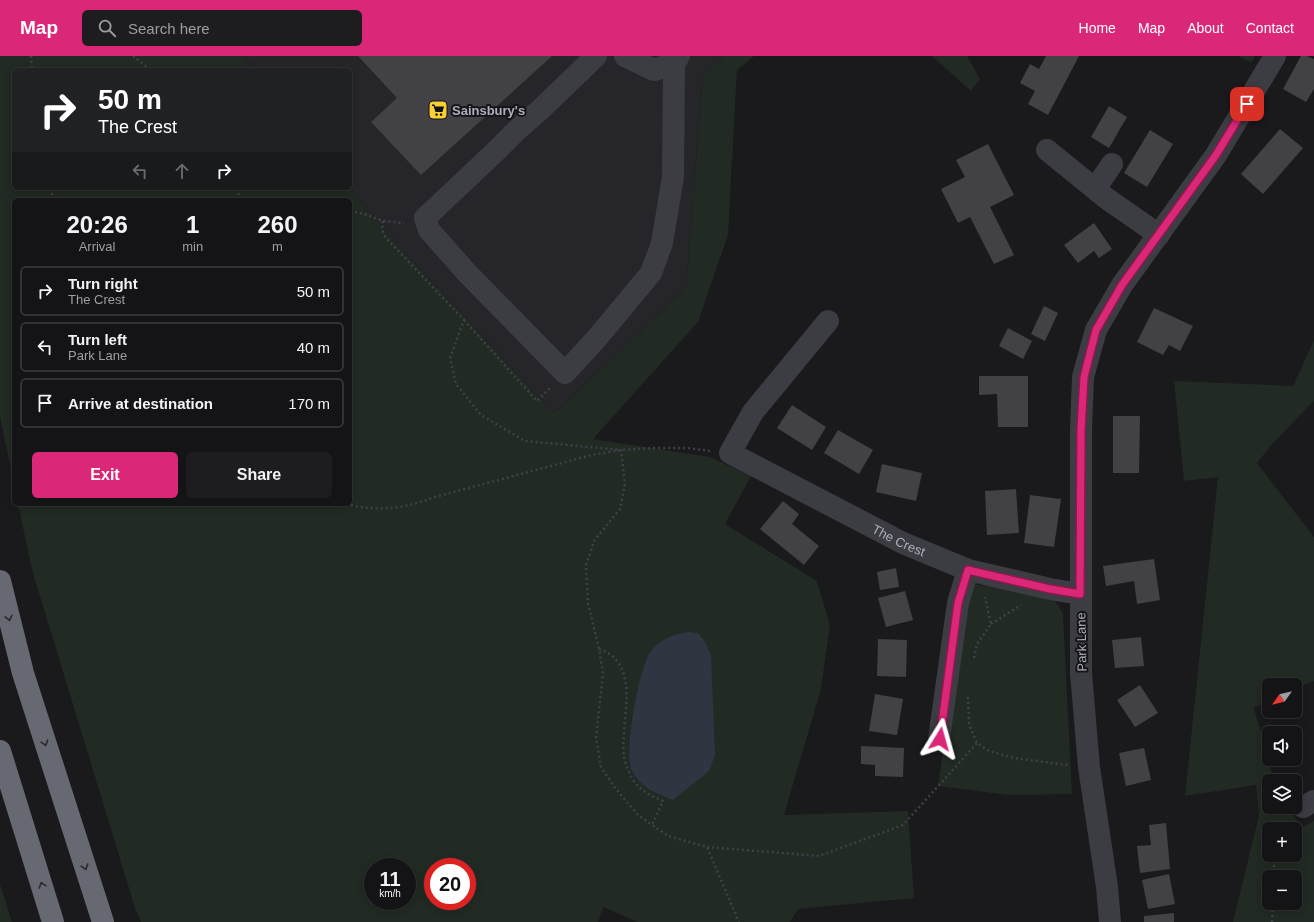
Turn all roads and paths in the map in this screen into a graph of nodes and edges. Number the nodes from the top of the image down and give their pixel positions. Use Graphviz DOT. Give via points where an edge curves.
graph roads {
  1 [pos="31,56"];
  2 [pos="133,56"];
  3 [pos="596,56"];
  4 [pos="625,56"];
  5 [pos="1275,56"];
  6 [pos="677,59"];
  7 [pos="32,68"];
  8 [pos="148,68"];
  9 [pos="1047,150"];
  10 [pos="1112,164"];
  11 [pos="1095,189"];
  12 [pos="352,211"];
  13 [pos="383,222"];
  14 [pos="427,223"];
  15 [pos="1159,235"];
  16 [pos="464,320"];
  17 [pos="828,321"];
  18 [pos="565,373"];
  19 [pos="621,450"];
  20 [pos="730,454"];
  21 [pos="352,505"];
  22 [pos="968,570"];
  23 [pos="0,580"];
  24 [pos="1080,594"];
  25 [pos="599,649"];
  26 [pos="973,664"];
  27 [pos="968,691"];
  28 [pos="940,739"];
  29 [pos="977,743"];
  30 [pos="0,751"];
  31 [pos="1088,767"];
  32 [pos="652,824"];
  33 [pos="707,847"];
  34 [pos="1273,910"];
  35 [pos="53,922"];
  36 [pos="103,922"];
  37 [pos="740,922"];
  38 [pos="1110,922"];
  39 [pos="1272,922"];
  1 -- 7 [label="path"];
  2 -- 8 [label="path"];
  3 -- 14 [label="street" via="425,218"];
  4 -- 6 [label="street" via="654,70"];
  5 -- 15 [label="street, Park Lane" via="1216,155"];
  6 -- 18 [label="street" via="673,177 662,243 651,273"];
  9 -- 11 [label="street"];
  10 -- 11 [label="street"];
  11 -- 15 [label="street"];
  12 -- 13 [label="path"];
  13 -- 14 [label="path"];
  13 -- 16 [label="path" via="382,230 386,238"];
  14 -- 18 [label="street" via="428,230 468,274"];
  15 -- 24 [label="street, Park Lane" via="1122,285 1096,330 1084,377 1081,430"];
  16 -- 18 [label="path" via="537,401"];
  16 -- 19 [label="path" via="450,358 456,384 481,415 525,441"];
  17 -- 20 [label="street" via="753,412"];
  19 -- 20 [label="path" via="688,448"];
  19 -- 21 [label="path" via="592,455 435,497 418,504 370,509"];
  19 -- 25 [label="path" via="626,484 620,509 594,541 586,565 588,603"];
  20 -- 22 [label="street, The Crest" via="903,543"];
  22 -- 24 [label="street, The Crest"];
  22 -- 26 [label="path" via="984,594 991,624 977,644"];
  22 -- 28 [label="street" via="958,603"];
  23 -- 36 [label="highway, one-way" via="23,673"];
  24 -- 31 [label="street, Park Lane" via="1081,673"];
  25 -- 32 [label="path" via="603,673 596,738 602,767 638,815"];
  25 -- 32 [label="path" via="610,652 625,675 624,757 637,785 663,801"];
  27 -- 29 [label="path" via="969,725"];
  29 -- 31 [label="path" via="989,751 1014,758"];
  29 -- 33 [label="path" via="903,825 819,856"];
  35 -- 30 [label="highway, one-way"];
  31 -- 38 [label="street, Park Lane"];
  32 -- 33 [label="path" via="668,836"];
  33 -- 37 [label="path"];
  34 -- 39 [label="path"];
}
